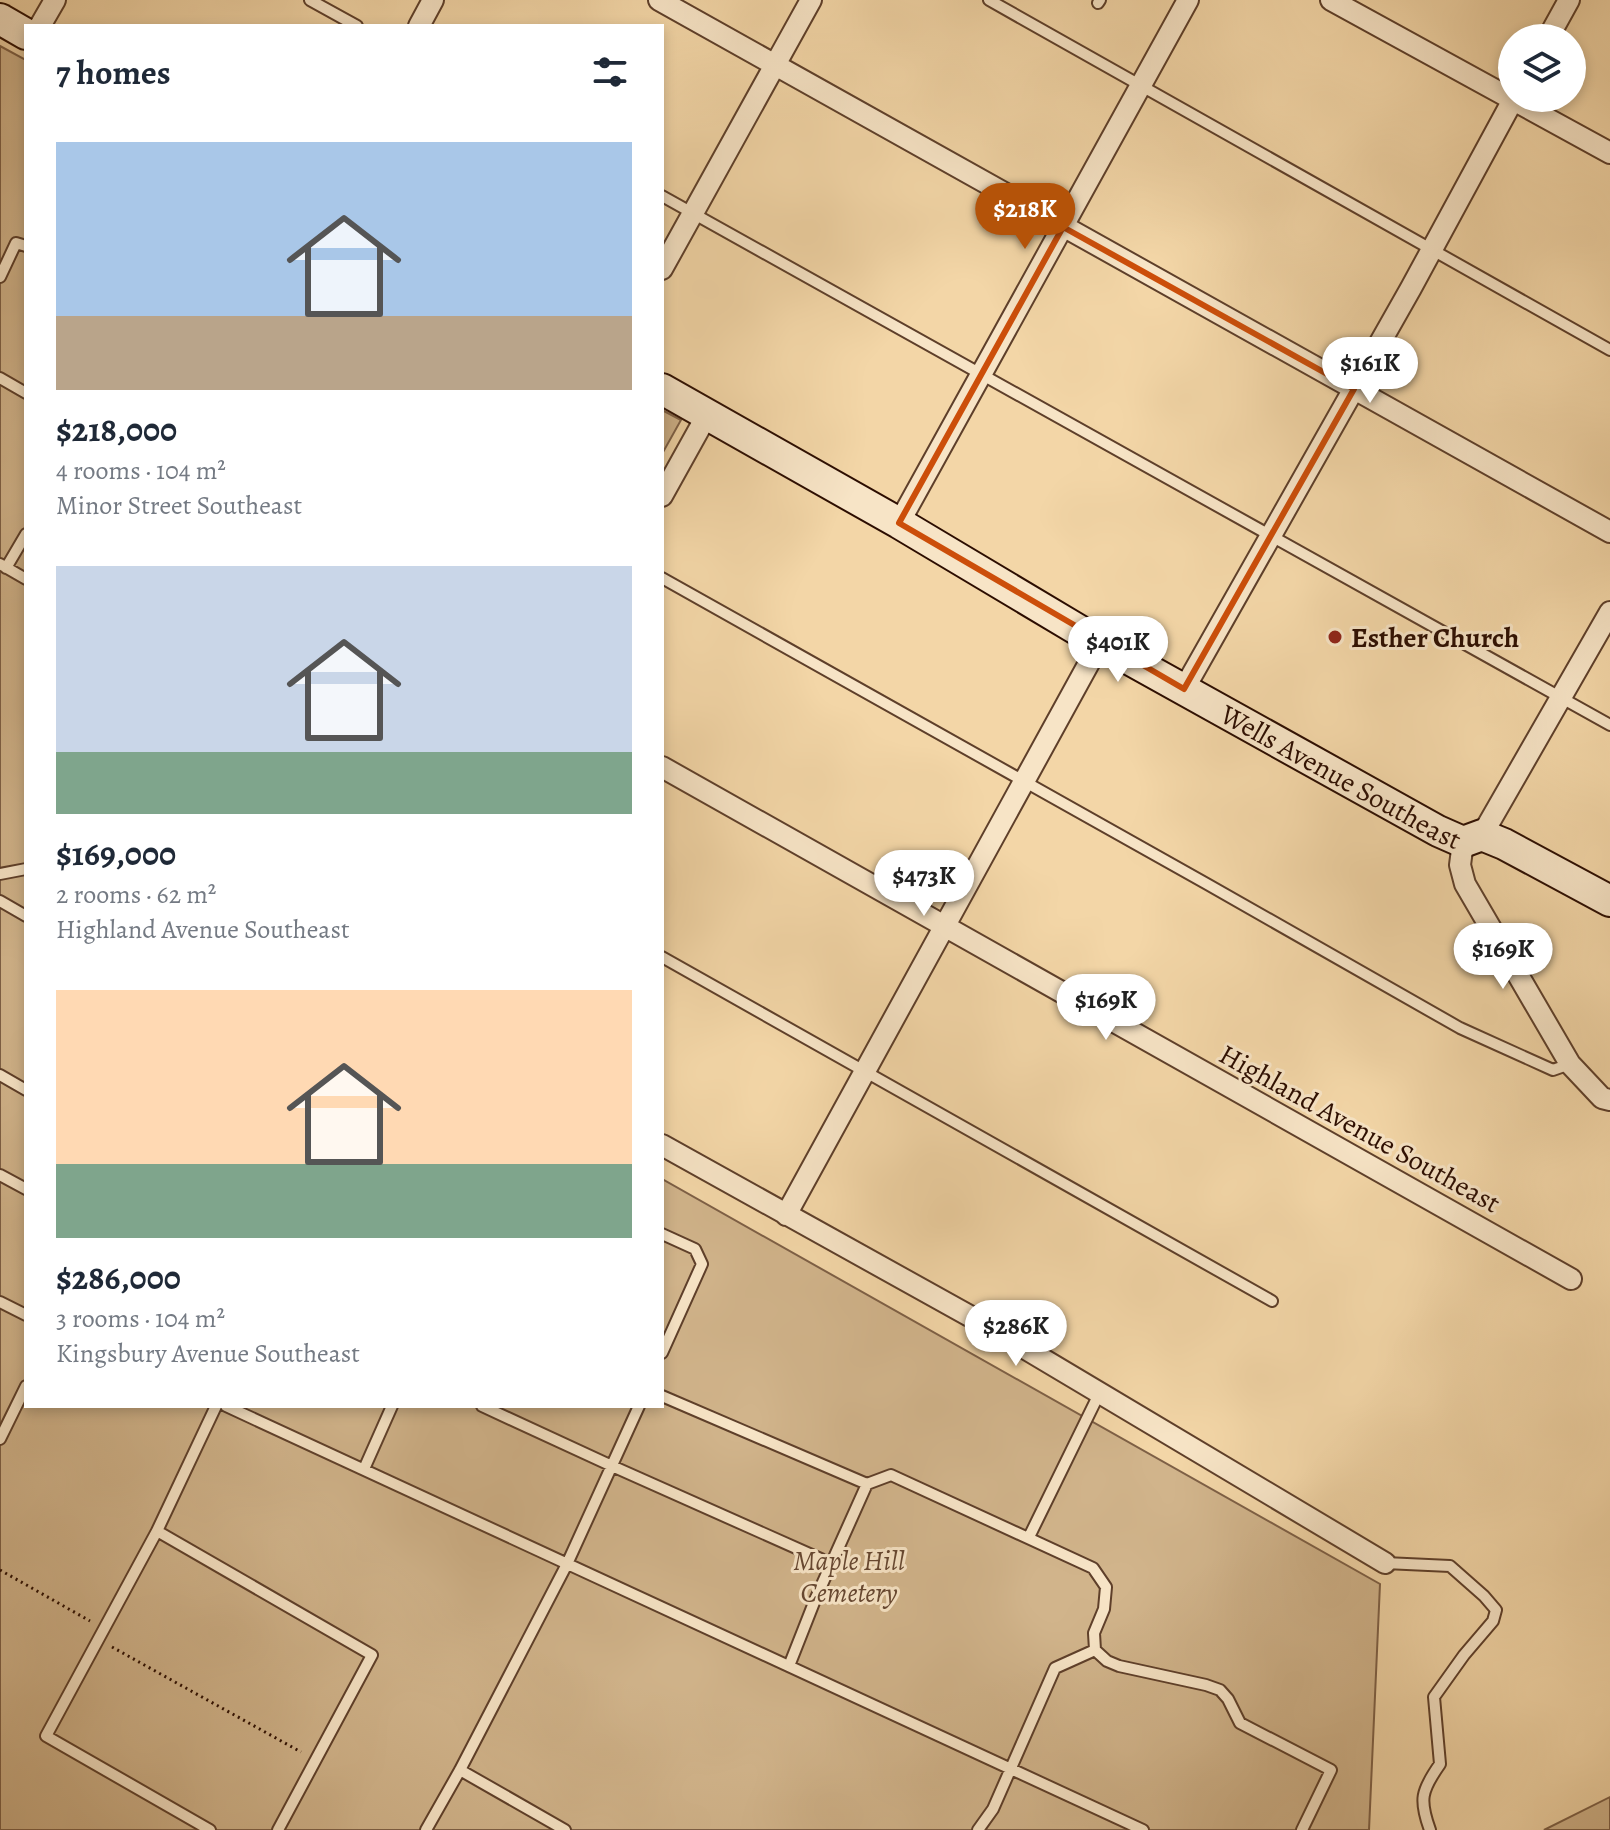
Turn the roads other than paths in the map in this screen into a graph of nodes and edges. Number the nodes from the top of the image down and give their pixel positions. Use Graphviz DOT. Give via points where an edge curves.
graph roads {
  1 [pos="55,0"];
  2 [pos="310,0"];
  3 [pos="433,0"];
  4 [pos="659,0"];
  5 [pos="811,0"];
  6 [pos="989,0"];
  7 [pos="1188,0"];
  8 [pos="1331,0"];
  9 [pos="1569,0"];
  10 [pos="0,19"];
  11 [pos="41,24"];
  12 [pos="353,24"];
  13 [pos="420,24"];
  14 [pos="1556,24"];
  15 [pos="24,33"];
  16 [pos="775,65"];
  17 [pos="1141,85"];
  18 [pos="1498,90"];
  19 [pos="1507,112"];
  20 [pos="1537,112"];
  21 [pos="1610,153"];
  22 [pos="664,197"];
  23 [pos="694,214"];
  24 [pos="1063,227"];
  25 [pos="24,245"];
  26 [pos="1431,249"];
  27 [pos="664,266"];
  28 [pos="0,277"];
  29 [pos="1610,350"];
  30 [pos="982,375"];
  31 [pos="0,378"];
  32 [pos="1354,389"];
  33 [pos="664,390"];
  34 [pos="24,392"];
  35 [pos="707,415"];
  36 [pos="664,492"];
  37 [pos="899,523"];
  38 [pos="1610,532"];
  39 [pos="1271,536"];
  40 [pos="24,537"];
  41 [pos="3,566"];
  42 [pos="24,578"];
  43 [pos="664,579"];
  44 [pos="1610,612"];
  45 [pos="1100,643"];
  46 [pos="1184,689"];
  47 [pos="1561,697"];
  48 [pos="1610,725"];
  49 [pos="664,768"];
  50 [pos="1025,781"];
  51 [pos="1472,839"];
  52 [pos="24,869"];
  53 [pos="0,874"];
  54 [pos="0,901"];
  55 [pos="1610,901"];
  56 [pos="24,915"];
  57 [pos="945,925"];
  58 [pos="664,958"];
  59 [pos="1570,1064"];
  60 [pos="865,1072"];
  61 [pos="0,1075"];
  62 [pos="24,1089"];
  63 [pos="1610,1100"];
  64 [pos="664,1146"];
  65 [pos="0,1175"];
  66 [pos="24,1188"];
  67 [pos="786,1215"];
  68 [pos="664,1235"];
  69 [pos="1571,1279"];
  70 [pos="1272,1301"];
  71 [pos="0,1302"];
  72 [pos="24,1314"];
  73 [pos="664,1349"];
  74 [pos="24,1390"];
  75 [pos="1100,1392"];
  76 [pos="664,1397"];
  77 [pos="215,1408"];
  78 [pos="230,1408"];
  79 [pos="391,1408"];
  80 [pos="486,1408"];
  81 [pos="638,1408"];
  82 [pos="0,1439"];
  83 [pos="612,1466"];
  84 [pos="364,1469"];
  85 [pos="867,1484"];
  86 [pos="157,1531"];
  87 [pos="1029,1537"];
  88 [pos="1385,1563"];
  89 [pos="567,1564"];
  90 [pos="832,1564"];
  91 [pos="1095,1650"];
  92 [pos="789,1666"];
  93 [pos="1011,1769"];
  94 [pos="460,1770"];
  95 [pos="210,1830"];
  96 [pos="278,1830"];
  97 [pos="426,1830"];
  98 [pos="565,1830"];
  99 [pos="978,1830"];
  100 [pos="1143,1830"];
  101 [pos="1302,1830"];
  102 [pos="1430,1830"];
  1 -- 11 [label="street"];
  2 -- 12 [label="lane"];
  3 -- 13 [label="street"];
  4 -- 16 [label="street"];
  5 -- 16 [label="street"];
  6 -- 17 [label="lane"];
  7 -- 17 [label="street"];
  8 -- 18 [label="street"];
  9 -- 14 [label="street"];
  10 -- 15 [label="street"];
  16 -- 23 [label="street"];
  16 -- 24 [label="street"];
  17 -- 24 [label="street"];
  17 -- 26 [label="lane"];
  19 -- 26 [label="street"];
  20 -- 21 [label="street"];
  22 -- 23 [label="lane"];
  23 -- 27 [label="street"];
  23 -- 30 [label="lane"];
  24 -- 30 [label="street"];
  24 -- 32 [label="street"];
  25 -- 28 [label="lane" via="16,243"];
  26 -- 29 [label="lane"];
  26 -- 32 [label="street"];
  30 -- 37 [label="street"];
  30 -- 39 [label="lane"];
  31 -- 34 [label="lane"];
  32 -- 38 [label="street"];
  32 -- 39 [label="street"];
  33 -- 35 [label="street, Wells Avenue Southeast"];
  35 -- 36 [label="street"];
  35 -- 37 [label="street, Wells Avenue Southeast"];
  37 -- 45 [label="street, Wells Avenue Southeast"];
  39 -- 46 [label="street"];
  39 -- 47 [label="lane"];
  40 -- 41 [label="lane"];
  41 -- 42 [label="lane"];
  43 -- 50 [label="lane"];
  44 -- 47 [label="street"];
  45 -- 46 [label="street, Wells Avenue Southeast"];
  45 -- 50 [label="street"];
  46 -- 51 [label="street, Wells Avenue Southeast" via="1438,831"];
  47 -- 48 [label="lane"];
  47 -- 51 [label="street"];
  49 -- 57 [label="street, Highland Avenue Southeast"];
  50 -- 57 [label="street"];
  50 -- 59 [label="lane" via="1460,1028 1553,1070"];
  51 -- 55 [label="street, Wells Avenue Southeast" via="1504,844"];
  51 -- 59 [label="street" via="1460,865 1465,884"];
  52 -- 53 [label="lane"];
  54 -- 56 [label="lane"];
  57 -- 60 [label="street"];
  57 -- 69 [label="street, Highland Avenue Southeast"];
  58 -- 60 [label="lane"];
  59 -- 63 [label="street"];
  60 -- 67 [label="street"];
  60 -- 70 [label="lane"];
  61 -- 62 [label="lane"];
  64 -- 67 [label="street"];
  65 -- 66 [label="lane"];
  67 -- 75 [label="street"];
  68 -- 73 [label="lane" via="695,1249 702,1264"];
  71 -- 72 [label="lane"];
  74 -- 82 [label="lane"];
  75 -- 87 [label="lane"];
  75 -- 88 [label="street"];
  76 -- 85 [label="lane"];
  77 -- 86 [label="lane"];
  78 -- 84 [label="lane"];
  79 -- 84 [label="lane"];
  80 -- 83 [label="lane"];
  81 -- 83 [label="lane"];
  83 -- 89 [label="lane"];
  83 -- 90 [label="lane"];
  84 -- 89 [label="lane"];
  85 -- 87 [label="lane" via="891,1475"];
  85 -- 90 [label="lane"];
  86 -- 95 [label="lane" via="46,1736"];
  86 -- 96 [label="lane" via="372,1655"];
  87 -- 91 [label="lane" via="1093,1568 1106,1587"];
  88 -- 102 [label="lane" via="1450,1566 1496,1610 1434,1697 1440,1764 1427,1781 1422,1807"];
  89 -- 92 [label="lane"];
  89 -- 94 [label="lane"];
  90 -- 92 [label="lane"];
  91 -- 93 [label="lane" via="1055,1668"];
  91 -- 101 [label="lane" via="1119,1666 1220,1690 1240,1723 1331,1770"];
  92 -- 93 [label="lane"];
  93 -- 99 [label="lane"];
  93 -- 100 [label="lane"];
  94 -- 97 [label="lane"];
  94 -- 98 [label="lane"];
}
